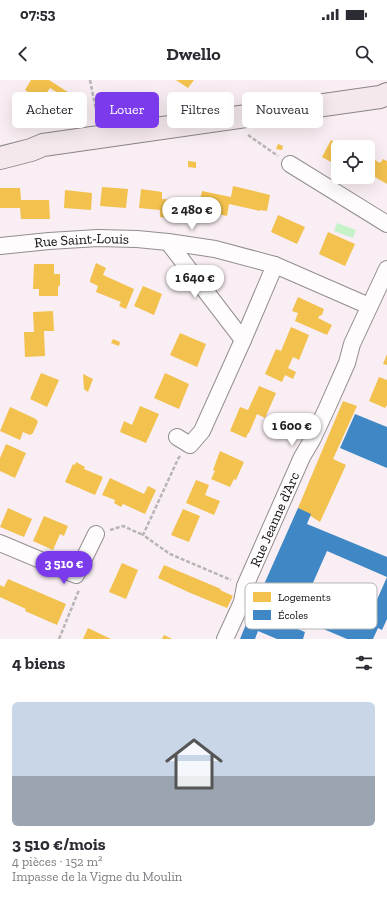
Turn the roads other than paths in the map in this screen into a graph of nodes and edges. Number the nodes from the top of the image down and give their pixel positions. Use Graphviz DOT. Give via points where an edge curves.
graph roads {
  1 [pos="387,94"];
  2 [pos="43,145"];
  3 [pos="0,146"];
  4 [pos="0,158"];
  5 [pos="290,164"];
  6 [pos="387,224"];
  7 [pos="168,242"];
  8 [pos="0,246"];
  9 [pos="275,265"];
  10 [pos="387,269"];
  11 [pos="369,306"];
  12 [pos="243,340"];
  13 [pos="184,441"];
  14 [pos="96,534"];
  15 [pos="0,542"];
  16 [pos="246,583"];
  17 [pos="245,586"];
  18 [pos="225,639"];
  1 -- 2 [label="main road"];
  2 -- 3 [label="main road" via="31,143"];
  2 -- 4 [label="main road"];
  5 -- 6 [label="street"];
  7 -- 8 [label="street, Rue Saint-Louis" via="98,238"];
  7 -- 9 [label="street, Rue Saint-Louis" via="215,249"];
  7 -- 12 [label="street"];
  9 -- 11 [label="street, Rue Saint-Louis"];
  9 -- 12 [label="street"];
  10 -- 11 [label="street, Rue Jeanne d'Arc"];
  11 -- 16 [label="street, Rue Jeanne d'Arc" via="352,344 347,363"];
  12 -- 13 [label="street" via="202,431"];
  14 -- 15 [label="street" via="76,575"];
  17 -- 18 [label="street, Rue Jeanne d'Arc" via="242,602"];
}
